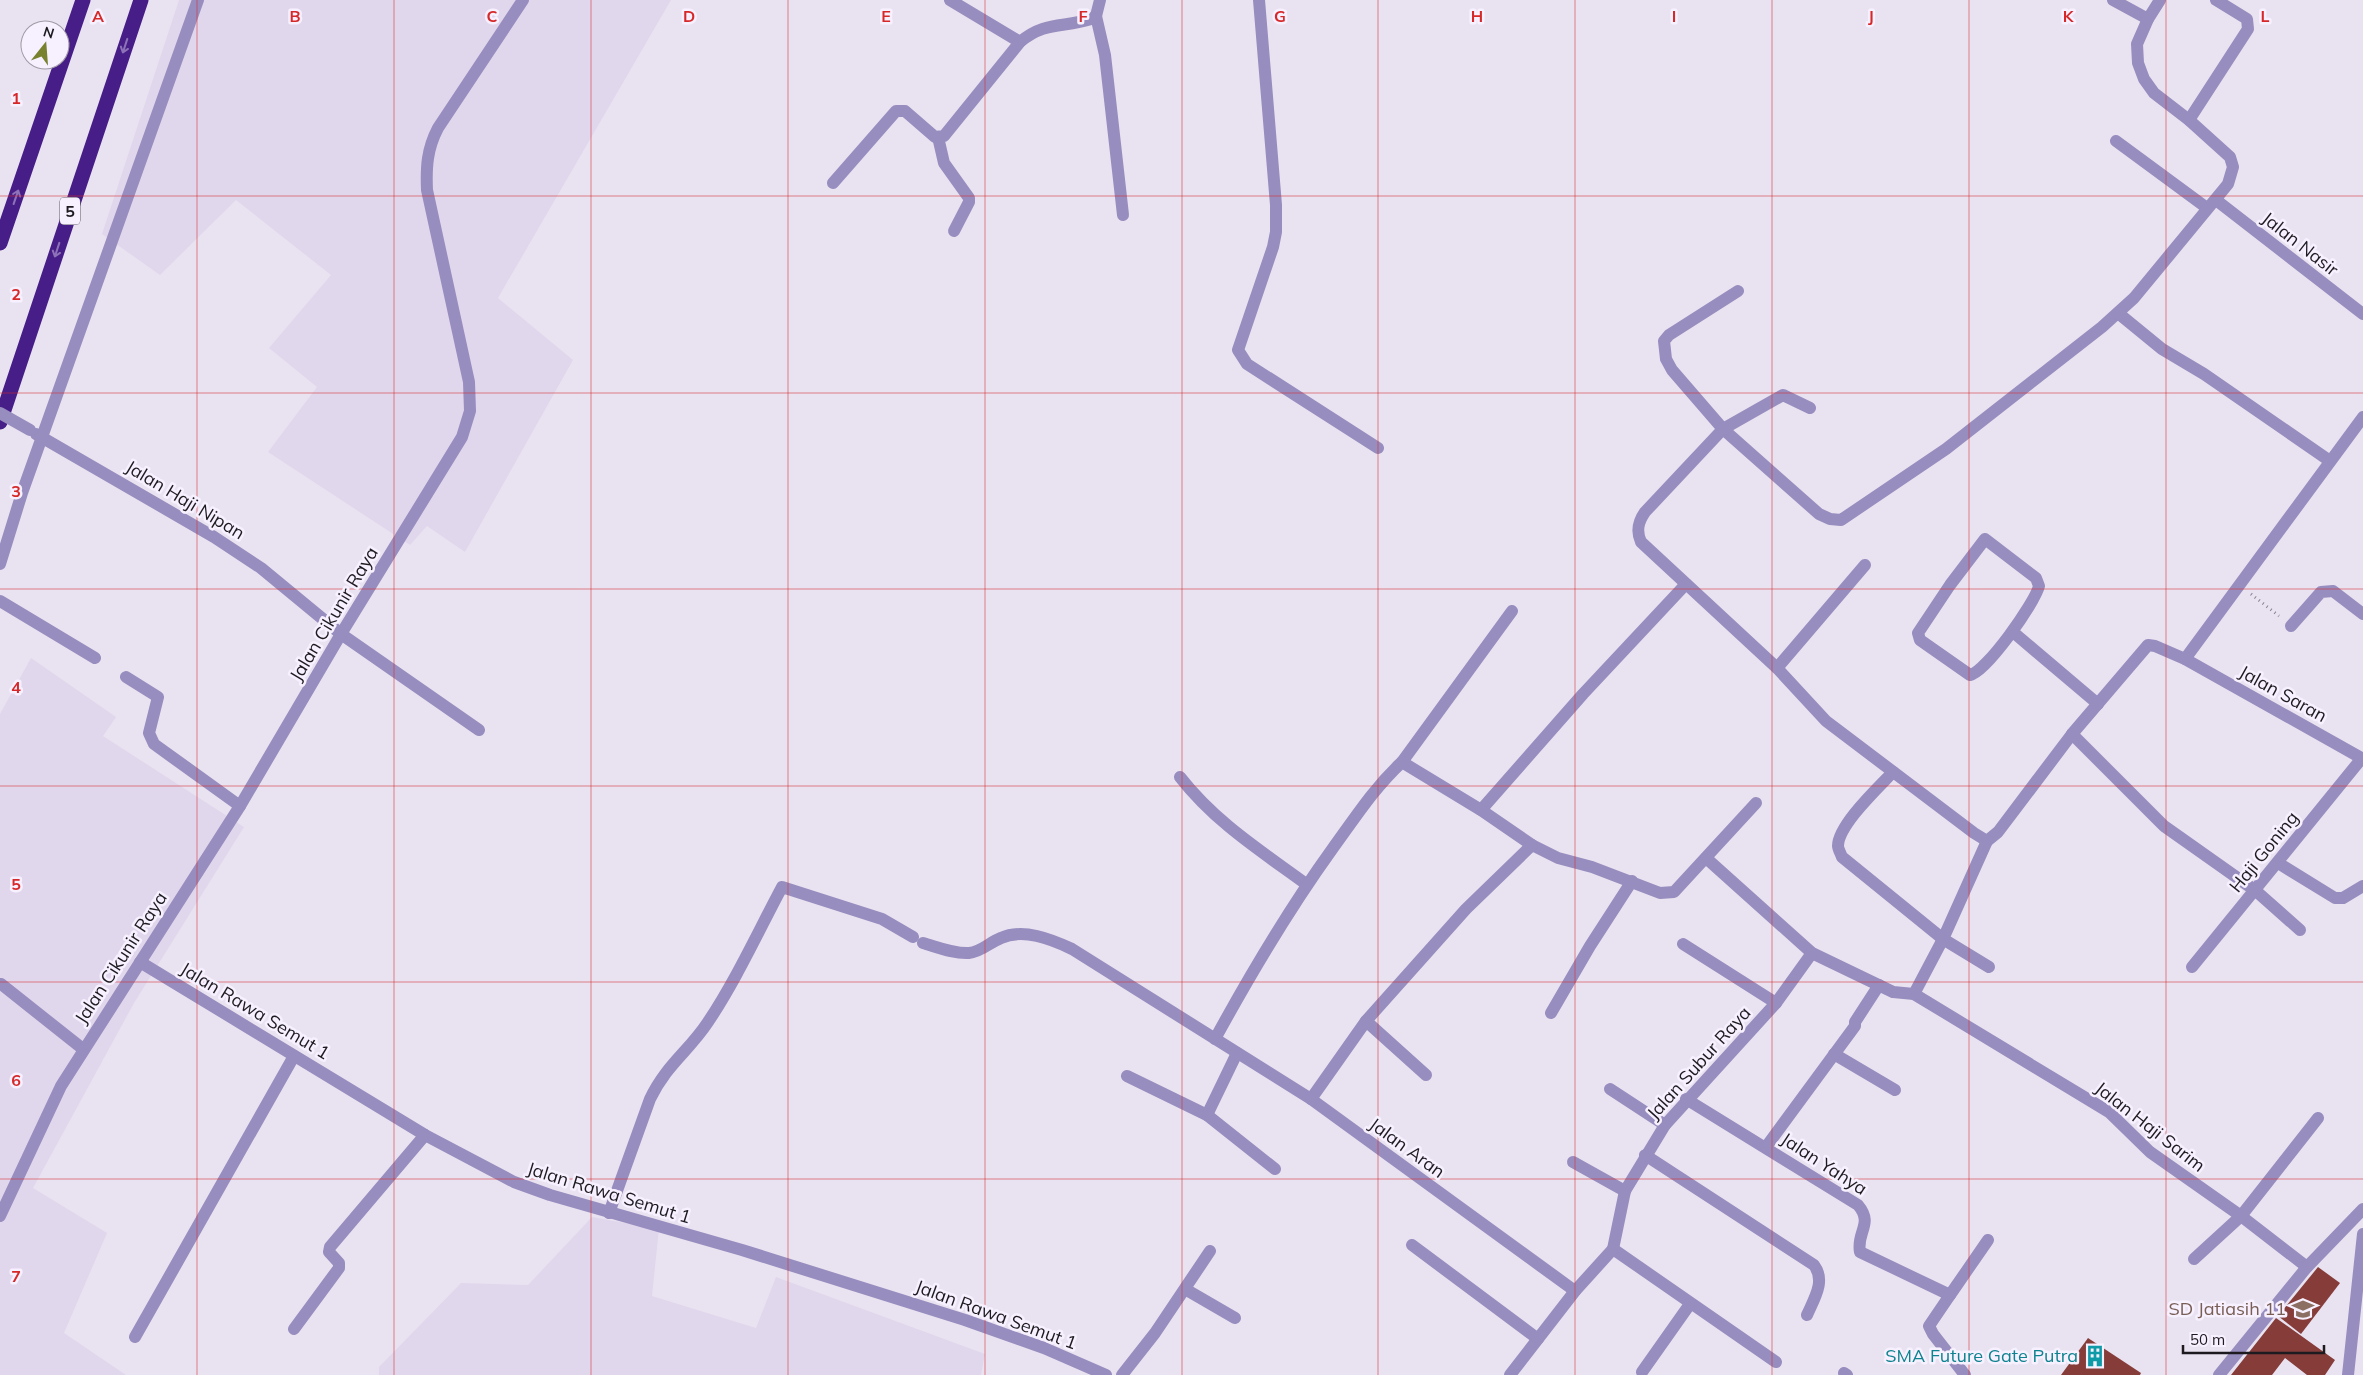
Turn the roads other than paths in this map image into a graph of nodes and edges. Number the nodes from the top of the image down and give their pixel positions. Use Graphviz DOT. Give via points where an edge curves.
graph roads {
  1 [pos="83,0"];
  2 [pos="141,0"];
  3 [pos="198,0"];
  4 [pos="523,0"];
  5 [pos="950,0"];
  6 [pos="1100,0"];
  7 [pos="1258,0"];
  8 [pos="2113,0"];
  9 [pos="2160,0"];
  10 [pos="2216,0"];
  11 [pos="1096,16"];
  12 [pos="2148,19"];
  13 [pos="1020,42"];
  14 [pos="2189,120"];
  15 [pos="938,137"];
  16 [pos="2116,141"];
  17 [pos="834,183"];
  18 [pos="2212,204"];
  19 [pos="1123,215"];
  20 [pos="954,231"];
  21 [pos="0,243"];
  22 [pos="1738,291"];
  23 [pos="2118,313"];
  24 [pos="2363,314"];
  25 [pos="1810,408"];
  26 [pos="0,413"];
  27 [pos="2363,417"];
  28 [pos="0,422"];
  29 [pos="1723,430"];
  30 [pos="42,437"];
  31 [pos="1378,448"];
  32 [pos="2330,461"];
  33 [pos="0,564"];
  34 [pos="1865,565"];
  35 [pos="1686,584"];
  36 [pos="0,601"];
  37 [pos="1512,611"];
  38 [pos="2363,614"];
  39 [pos="2291,626"];
  40 [pos="2012,632"];
  41 [pos="341,634"];
  42 [pos="95,658"];
  43 [pos="2185,659"];
  44 [pos="1776,668"];
  45 [pos="126,677"];
  46 [pos="2098,704"];
  47 [pos="479,730"];
  48 [pos="2072,734"];
  49 [pos="2362,758"];
  50 [pos="1402,762"];
  51 [pos="1893,772"];
  52 [pos="1180,777"];
  53 [pos="1756,803"];
  54 [pos="240,806"];
  55 [pos="1482,810"];
  56 [pos="1987,840"];
  57 [pos="1532,844"];
  58 [pos="1706,858"];
  59 [pos="2278,863"];
  60 [pos="1632,881"];
  61 [pos="1306,884"];
  62 [pos="2363,886"];
  63 [pos="2256,891"];
  64 [pos="2300,930"];
  65 [pos="1943,939"];
  66 [pos="1683,944"];
  67 [pos="1812,952"];
  68 [pos="140,962"];
  69 [pos="1989,967"];
  70 [pos="2192,967"];
  71 [pos="1,984"];
  72 [pos="1879,985"];
  73 [pos="1914,994"];
  74 [pos="1776,1004"];
  75 [pos="1552,1013"];
  76 [pos="1366,1022"];
  77 [pos="1215,1039"];
  78 [pos="83,1048"];
  79 [pos="1237,1053"];
  80 [pos="1834,1054"];
  81 [pos="294,1056"];
  82 [pos="1426,1074"];
  83 [pos="1126,1076"];
  84 [pos="1610,1089"];
  85 [pos="1895,1090"];
  86 [pos="1311,1099"];
  87 [pos="1686,1100"];
  88 [pos="1207,1115"];
  89 [pos="2318,1118"];
  90 [pos="1665,1125"];
  91 [pos="425,1135"];
  92 [pos="1766,1147"];
  93 [pos="1645,1155"];
  94 [pos="1573,1162"];
  95 [pos="1276,1169"];
  96 [pos="1625,1191"];
  97 [pos="2363,1209"];
  98 [pos="609,1213"];
  99 [pos="0,1216"];
  100 [pos="2241,1216"];
  101 [pos="2363,1234"];
  102 [pos="1988,1240"];
  103 [pos="1412,1245"];
  104 [pos="1613,1249"];
  105 [pos="1210,1251"];
  106 [pos="2194,1259"];
  107 [pos="2307,1267"];
  108 [pos="1185,1289"];
  109 [pos="1575,1291"];
  110 [pos="1950,1295"];
  111 [pos="1690,1304"];
  112 [pos="1807,1315"];
  113 [pos="1235,1318"];
  114 [pos="294,1329"];
  115 [pos="135,1337"];
  116 [pos="1538,1339"];
  117 [pos="1776,1362"];
  118 [pos="1642,1372"];
  119 [pos="1106,1375"];
  120 [pos="1122,1375"];
  121 [pos="1510,1375"];
  122 [pos="1965,1375"];
  123 [pos="2219,1375"];
  124 [pos="2348,1375"];
  21 -- 1 [label="highway, one-way"];
  2 -- 28 [label="highway, 5, one-way"];
  3 -- 30 [label="street"];
  4 -- 41 [label="street, Jalan Cikunir Raya" via="438,128 430,142 425,164 427,190 469,382 467,425"];
  5 -- 13 [label="street"];
  6 -- 11 [label="street"];
  7 -- 31 [label="street" via="1276,232 1238,350 1247,364"];
  8 -- 12 [label="street"];
  9 -- 12 [label="street"];
  10 -- 14 [label="street" via="2247,19 2248,29"];
  11 -- 13 [label="street" via="1047,26 1030,33"];
  11 -- 19 [label="street" via="1105,55"];
  12 -- 14 [label="street" via="2137,44 2138,63 2144,79 2154,93"];
  13 -- 15 [label="street" via="944,136"];
  14 -- 18 [label="street" via="2227,152 2232,162 2231,175"];
  15 -- 17 [label="street" via="906,112 896,111"];
  15 -- 20 [label="street" via="944,164 969,198"];
  16 -- 18 [label="street, Jalan Nasir"];
  18 -- 23 [label="street"];
  18 -- 24 [label="street, Jalan Nasir"];
  22 -- 29 [label="street" via="1664,341 1666,359 1672,370"];
  23 -- 29 [label="street" via="1946,449 1842,520 1819,514"];
  23 -- 32 [label="street" via="2150,340"];
  25 -- 29 [label="street" via="1783,395"];
  26 -- 30 [label="street, Jalan Haji Nipan, bridge"];
  27 -- 32 [label="street"];
  29 -- 35 [label="street" via="1645,512 1638,526 1641,542"];
  30 -- 33 [label="street"];
  30 -- 41 [label="street, Jalan Haji Nipan" via="214,537 261,568"];
  32 -- 43 [label="street"];
  34 -- 44 [label="street"];
  35 -- 44 [label="street"];
  35 -- 55 [label="street" via="1583,694"];
  36 -- 42 [label="street"];
  37 -- 50 [label="street"];
  38 -- 39 [label="street" via="2334,591 2321,592"];
  40 -- 40 [label="street" via="1979,672 1970,675 1918,637 1920,628 1985,540 2036,578 2039,584 2039,590"];
  40 -- 46 [label="street"];
  41 -- 47 [label="street, Jalan Haji Nipan"];
  41 -- 54 [label="street, Jalan Cikunir Raya"];
  43 -- 46 [label="street, Jalan Saran" via="2148,645"];
  43 -- 49 [label="street, Jalan Saran"];
  44 -- 51 [label="street" via="1826,721"];
  45 -- 54 [label="street" via="158,696 149,733 154,744"];
  46 -- 48 [label="street"];
  48 -- 56 [label="street" via="1998,832"];
  48 -- 63 [label="street" via="2164,826"];
  49 -- 59 [label="street, Haji Goning"];
  50 -- 55 [label="street"];
  50 -- 61 [label="street" via="1364,804"];
  51 -- 56 [label="street"];
  51 -- 65 [label="street" via="1858,809 1841,834 1838,846 1842,857"];
  52 -- 61 [label="street" via="1198,801 1223,825"];
  53 -- 58 [label="street"];
  54 -- 68 [label="street, Jalan Cikunir Raya"];
  55 -- 57 [label="street"];
  56 -- 65 [label="street"];
  57 -- 60 [label="street" via="1558,858"];
  57 -- 76 [label="street" via="1466,910"];
  58 -- 60 [label="street" via="1674,892 1668,894"];
  58 -- 67 [label="street"];
  59 -- 62 [label="street" via="2335,898 2343,898"];
  59 -- 63 [label="street, Haji Goning"];
  60 -- 75 [label="street"];
  61 -- 77 [label="street"];
  63 -- 64 [label="street"];
  63 -- 70 [label="street, Haji Goning"];
  65 -- 69 [label="street"];
  65 -- 73 [label="street"];
  66 -- 74 [label="street"];
  67 -- 72 [label="street"];
  67 -- 74 [label="street, Jalan Subur Raya"];
  68 -- 78 [label="street, Jalan Cikunir Raya"];
  68 -- 81 [label="street, Jalan Rawa Semut 1"];
  71 -- 78 [label="street"];
  72 -- 73 [label="street" via="1893,992"];
  72 -- 80 [label="street"];
  73 -- 100 [label="street, Jalan Haji Sarim" via="2108,1112 2150,1152"];
  74 -- 87 [label="street, Jalan Subur Raya"];
  76 -- 82 [label="street"];
  76 -- 86 [label="street"];
  77 -- 79 [label="street, Jalan Aran"];
  77 -- 98 [label="street, Jalan Aran" via="1061,944 1019,934 999,938 978,951 968,953 918,940 882,919 782,887 721,1003 658,1082"];
  78 -- 99 [label="street, Jalan Cikunir Raya" via="61,1086"];
  79 -- 86 [label="street, Jalan Aran"];
  79 -- 88 [label="street"];
  80 -- 85 [label="street"];
  80 -- 92 [label="street"];
  81 -- 91 [label="street, Jalan Rawa Semut 1"];
  81 -- 115 [label="street"];
  83 -- 88 [label="street"];
  84 -- 90 [label="street"];
  86 -- 109 [label="street, Jalan Aran"];
  87 -- 90 [label="street, Jalan Subur Raya"];
  87 -- 92 [label="street, Jalan Yahya"];
  88 -- 95 [label="street"];
  89 -- 100 [label="street"];
  90 -- 93 [label="street, Jalan Subur Raya"];
  91 -- 98 [label="street, Jalan Rawa Semut 1" via="514,1182"];
  91 -- 114 [label="street" via="330,1247 329,1252 339,1268"];
  92 -- 110 [label="street, Jalan Yahya" via="1858,1205 1866,1222 1858,1241 1860,1252"];
  93 -- 96 [label="street, Jalan Subur Raya"];
  93 -- 112 [label="street" via="1814,1265 1820,1282"];
  94 -- 96 [label="street"];
  96 -- 104 [label="street, Jalan Subur Raya"];
  97 -- 107 [label="street"];
  98 -- 119 [label="street, Jalan Rawa Semut 1" via="928,1308 1044,1348"];
  100 -- 106 [label="street"];
  100 -- 107 [label="street, Jalan Haji Sarim"];
  101 -- 124 [label="street"];
  102 -- 110 [label="street"];
  103 -- 116 [label="street"];
  104 -- 109 [label="street"];
  104 -- 111 [label="street"];
  105 -- 108 [label="street"];
  107 -- 123 [label="street"];
  108 -- 113 [label="street"];
  108 -- 120 [label="street"];
  109 -- 116 [label="street"];
  110 -- 122 [label="street" via="1930,1326"];
  111 -- 117 [label="street"];
  111 -- 118 [label="street"];
  116 -- 121 [label="street"];
}
